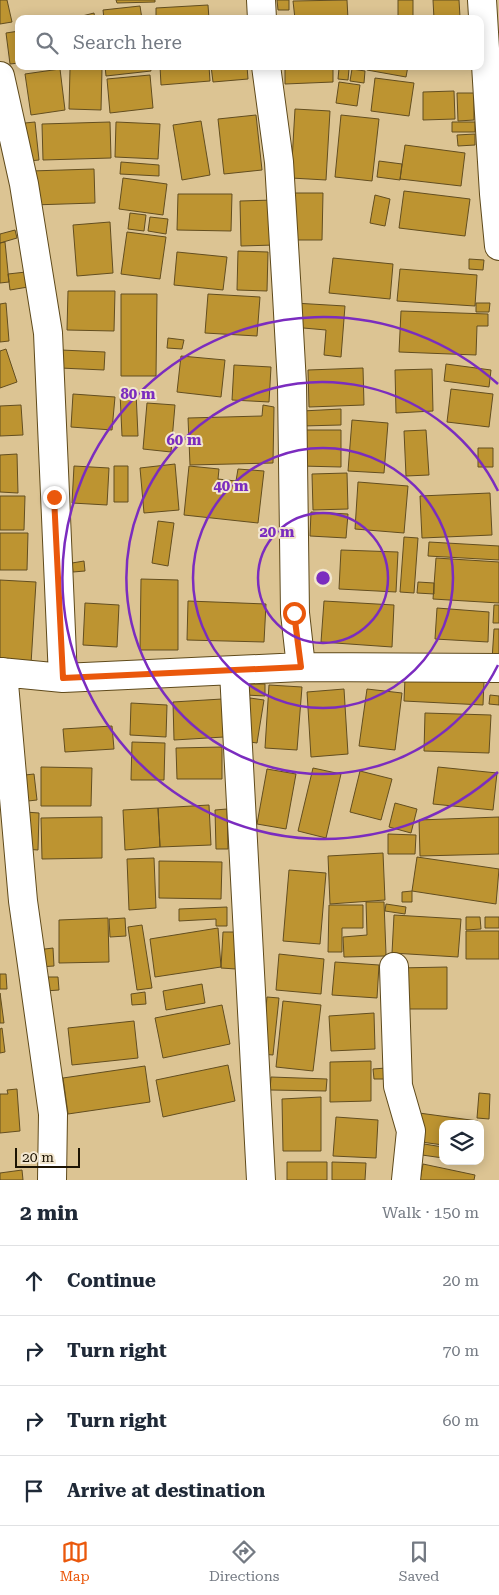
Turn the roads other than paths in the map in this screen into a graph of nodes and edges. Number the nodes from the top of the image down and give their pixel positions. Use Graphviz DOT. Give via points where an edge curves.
graph roads {
  1 [pos="261,0"];
  2 [pos="482,0"];
  3 [pos="262,15"];
  4 [pos="483,15"];
  5 [pos="484,32"];
  6 [pos="267,70"];
  7 [pos="0,76"];
  8 [pos="499,246"];
  9 [pos="301,667"];
  10 [pos="499,668"];
  11 [pos="2,672"];
  12 [pos="234,672"];
  13 [pos="63,678"];
  14 [pos="394,967"];
  15 [pos="52,1180"];
  16 [pos="261,1180"];
  17 [pos="406,1180"];
  1 -- 3 [label="street"];
  2 -- 4 [label="street"];
  5 -- 8 [label="street"];
  6 -- 9 [label="street" via="279,162 288,305 294,613"];
  7 -- 13 [label="street" via="24,184 48,333"];
  9 -- 10 [label="street"];
  9 -- 12 [label="street"];
  11 -- 13 [label="street"];
  11 -- 15 [label="street" via="23,901 53,1114"];
  12 -- 13 [label="street"];
  12 -- 16 [label="street"];
  14 -- 17 [label="street" via="398,1086 411,1131"];
}
